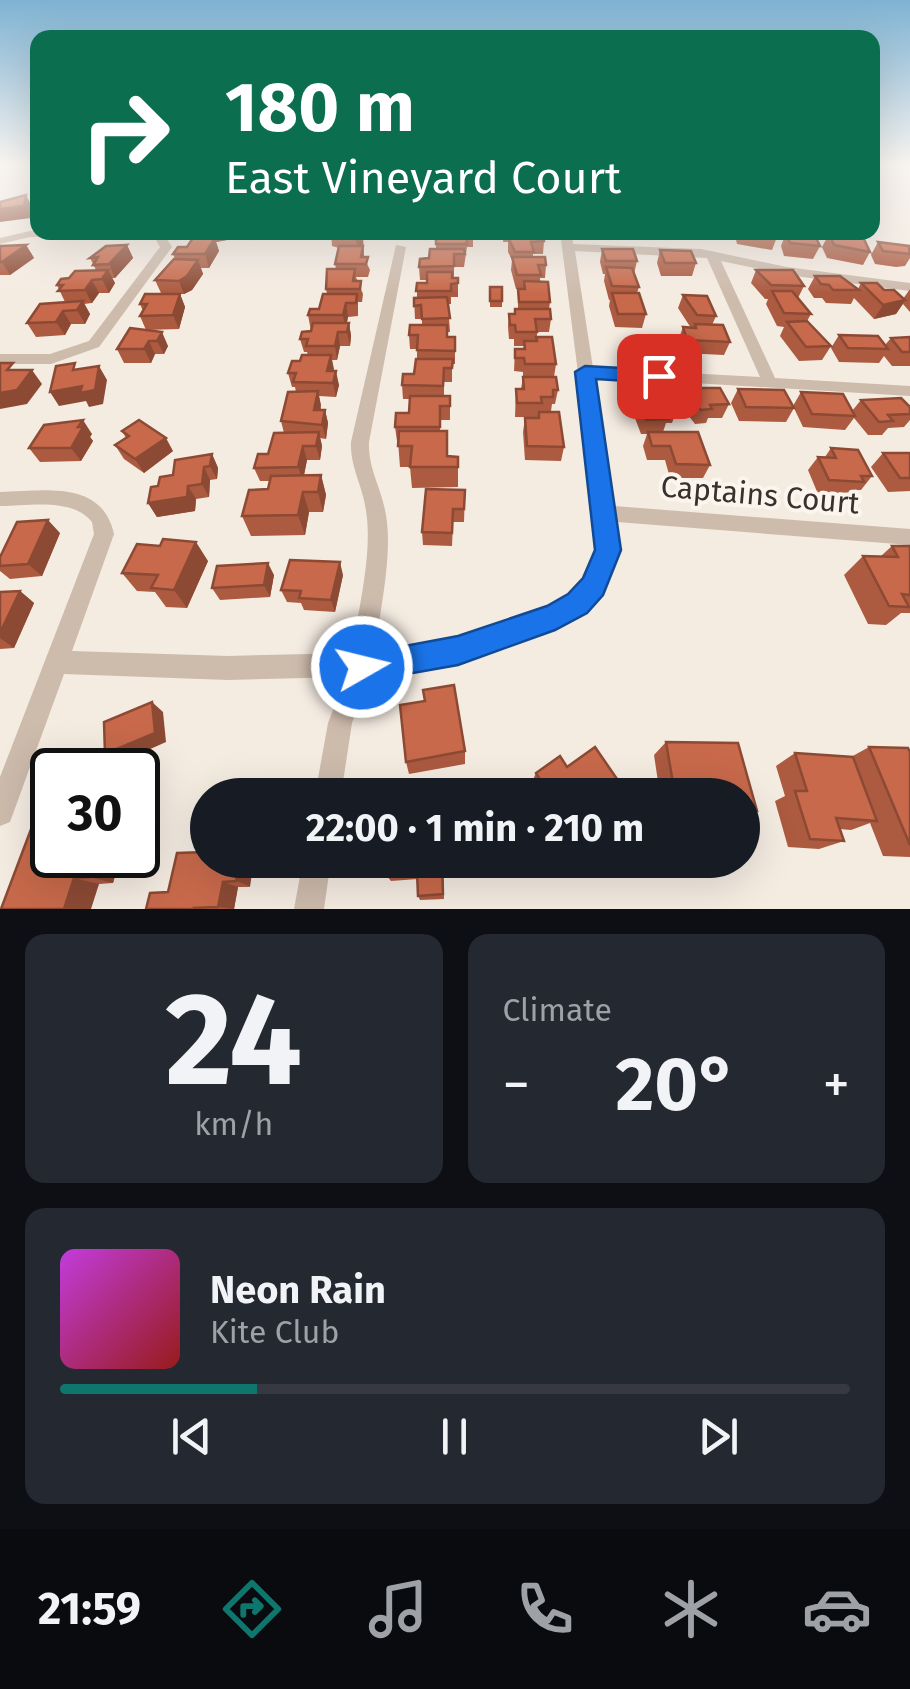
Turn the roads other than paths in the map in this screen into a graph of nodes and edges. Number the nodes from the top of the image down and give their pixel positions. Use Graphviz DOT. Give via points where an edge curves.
graph roads {
  1 [pos="30,236"];
  2 [pos="0,240"];
  3 [pos="162,240"];
  4 [pos="566,240"];
  5 [pos="400,247"];
  6 [pos="712,255"];
  7 [pos="910,287"];
  8 [pos="0,359"];
  9 [pos="585,372"];
  10 [pos="770,383"];
  11 [pos="910,390"];
  12 [pos="0,499"];
  13 [pos="605,513"];
  14 [pos="910,537"];
  15 [pos="56,662"];
  16 [pos="362,667"];
  17 [pos="331,778"];
  18 [pos="0,812"];
  19 [pos="314,878"];
  20 [pos="309,909"];
  1 -- 2 [label="street"];
  3 -- 8 [label="street" via="166,247 94,344 51,359"];
  4 -- 6 [label="street"];
  4 -- 9 [label="street"];
  5 -- 16 [label="street" via="360,442 359,461 376,511"];
  6 -- 7 [label="street"];
  6 -- 10 [label="street"];
  9 -- 10 [label="street"];
  9 -- 13 [label="street"];
  10 -- 11 [label="street"];
  12 -- 15 [label="street" via="77,501 90,504 104,522"];
  13 -- 14 [label="street, Captains Court"];
  13 -- 16 [label="street" via="604,568 578,604 458,650"];
  15 -- 16 [label="street"];
  15 -- 18 [label="street"];
  16 -- 17 [label="street" via="340,723"];
  19 -- 20 [label="street"];
}
